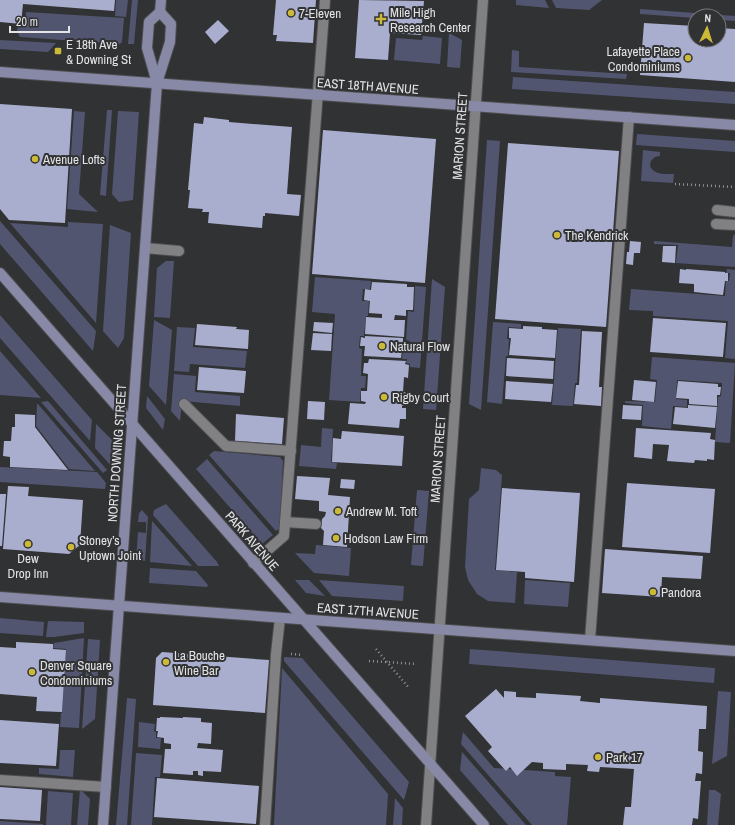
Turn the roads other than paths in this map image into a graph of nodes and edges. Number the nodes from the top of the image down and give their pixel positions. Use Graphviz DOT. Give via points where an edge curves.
graph roads {
  1 [pos="161,0"];
  2 [pos="325,0"];
  3 [pos="483,0"];
  4 [pos="160,12"];
  5 [pos="0,72"];
  6 [pos="157,84"];
  7 [pos="318,95"];
  8 [pos="475,106"];
  9 [pos="629,118"];
  10 [pos="735,125"];
  11 [pos="717,210"];
  12 [pos="735,212"];
  13 [pos="716,224"];
  14 [pos="735,226"];
  15 [pos="145,248"];
  16 [pos="179,251"];
  17 [pos="0,273"];
  18 [pos="184,404"];
  19 [pos="132,424"];
  20 [pos="291,451"];
  21 [pos="285,522"];
  22 [pos="316,524"];
  23 [pos="254,563"];
  24 [pos="0,597"];
  25 [pos="119,606"];
  26 [pos="280,618"];
  27 [pos="303,620"];
  28 [pos="439,629"];
  29 [pos="590,640"];
  30 [pos="735,651"];
  31 [pos="430,764"];
  32 [pos="0,780"];
  33 [pos="106,787"];
  34 [pos="104,825"];
  35 [pos="265,825"];
  36 [pos="426,825"];
  37 [pos="484,825"];
  1 -- 4 [label="main road"];
  2 -- 7 [label="street"];
  3 -- 8 [label="street, MARION STREET"];
  4 -- 6 [label="main road, NORTH DOWNING STREET" via="149,22 147,48"];
  4 -- 6 [label="main road, NORTH DOWNING STREET" via="172,24 170,42"];
  5 -- 6 [label="main road, EAST 18TH AVENUE"];
  6 -- 7 [label="main road, EAST 18TH AVENUE"];
  6 -- 15 [label="main road, NORTH DOWNING STREET"];
  7 -- 8 [label="main road, EAST 18TH AVENUE"];
  7 -- 20 [label="street"];
  8 -- 9 [label="main road, EAST 18TH AVENUE"];
  8 -- 28 [label="street, MARION STREET"];
  9 -- 10 [label="main road, EAST 18TH AVENUE"];
  9 -- 29 [label="street"];
  11 -- 12 [label="street"];
  13 -- 14 [label="street"];
  15 -- 16 [label="street"];
  15 -- 19 [label="main road, NORTH DOWNING STREET"];
  17 -- 19 [label="main road, PARK AVENUE"];
  18 -- 20 [label="street" via="226,446"];
  19 -- 23 [label="main road, PARK AVENUE"];
  19 -- 25 [label="main road, NORTH DOWNING STREET"];
  20 -- 21 [label="street"];
  21 -- 22 [label="street"];
  21 -- 23 [label="street" via="284,536"];
  23 -- 27 [label="main road, PARK AVENUE"];
  24 -- 25 [label="main road, EAST 17TH AVENUE"];
  25 -- 26 [label="main road, EAST 17TH AVENUE"];
  25 -- 33 [label="main road, NORTH DOWNING STREET"];
  26 -- 27 [label="main road, EAST 17TH AVENUE"];
  26 -- 35 [label="street"];
  27 -- 28 [label="main road, EAST 17TH AVENUE"];
  27 -- 31 [label="main road, PARK AVENUE"];
  28 -- 29 [label="main road, EAST 17TH AVENUE"];
  28 -- 31 [label="street, MARION STREET"];
  29 -- 30 [label="main road, EAST 17TH AVENUE"];
  31 -- 36 [label="street, MARION STREET"];
  31 -- 37 [label="main road, PARK AVENUE"];
  32 -- 33 [label="street"];
  33 -- 34 [label="main road, NORTH DOWNING STREET"];
}
